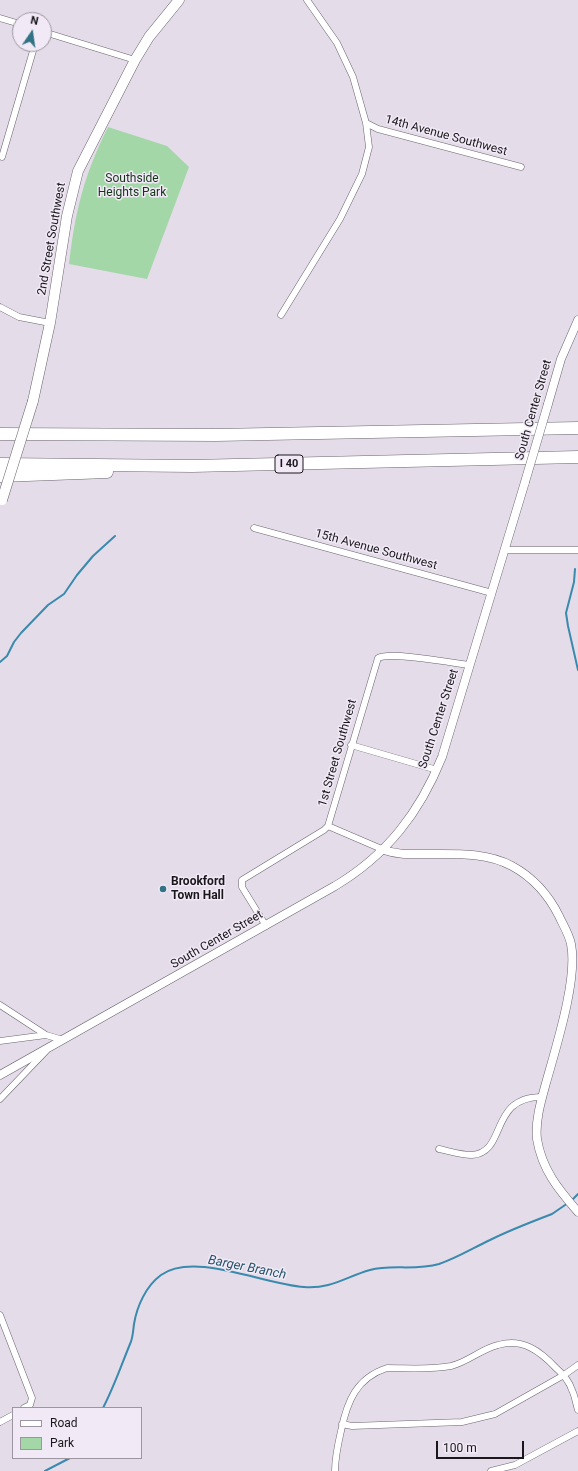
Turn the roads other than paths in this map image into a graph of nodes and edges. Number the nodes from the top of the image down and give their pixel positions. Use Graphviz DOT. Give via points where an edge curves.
graph roads {
  1 [pos="179,0"];
  2 [pos="307,0"];
  3 [pos="0,18"];
  4 [pos="12,22"];
  5 [pos="52,34"];
  6 [pos="33,52"];
  7 [pos="135,60"];
  8 [pos="366,123"];
  9 [pos="2,157"];
  10 [pos="521,167"];
  11 [pos="0,307"];
  12 [pos="281,315"];
  13 [pos="578,320"];
  14 [pos="50,323"];
  15 [pos="578,428"];
  16 [pos="0,430"];
  17 [pos="0,434"];
  18 [pos="44,434"];
  19 [pos="578,457"];
  20 [pos="0,464"];
  21 [pos="169,465"];
  22 [pos="0,476"];
  23 [pos="1,501"];
  24 [pos="254,528"];
  25 [pos="505,550"];
  26 [pos="578,550"];
  27 [pos="492,593"];
  28 [pos="469,665"];
  29 [pos="351,745"];
  30 [pos="437,770"];
  31 [pos="328,826"];
  32 [pos="384,850"];
  33 [pos="266,926"];
  34 [pos="0,1005"];
  35 [pos="46,1035"];
  36 [pos="0,1040"];
  37 [pos="63,1040"];
  38 [pos="47,1049"];
  39 [pos="0,1075"];
  40 [pos="542,1097"];
  41 [pos="0,1099"];
  42 [pos="439,1149"];
  43 [pos="578,1212"];
  44 [pos="0,1315"];
  45 [pos="578,1365"];
  46 [pos="564,1375"];
  47 [pos="26,1407"];
  48 [pos="578,1410"];
  49 [pos="12,1416"];
  50 [pos="0,1422"];
  51 [pos="342,1424"];
  52 [pos="578,1431"];
  53 [pos="335,1471"];
  54 [pos="491,1471"];
  1 -- 7 [label="main road, 2nd Street Southwest" via="149,37"];
  2 -- 8 [label="street" via="346,60"];
  3 -- 4 [label="street"];
  5 -- 7 [label="street"];
  6 -- 9 [label="street"];
  7 -- 14 [label="main road, 2nd Street Southwest" via="78,171 67,216"];
  8 -- 10 [label="street, 14th Avenue Southwest" via="378,129"];
  8 -- 12 [label="street" via="369,147 356,188 334,230"];
  11 -- 14 [label="street" via="19,316"];
  13 -- 25 [label="street, South Center Street, bridge" via="561,359"];
  14 -- 23 [label="main road, 2nd Street Southwest, bridge" via="33,401"];
  15 -- 18 [label="highway" via="216,435"];
  16 -- 18 [label="highway"];
  17 -- 18 [label="highway"];
  19 -- 21 [label="highway, I 40"];
  20 -- 21 [label="highway, I 40"];
  21 -- 22 [label="highway" via="106,472"];
  24 -- 27 [label="street, 15th Avenue Southwest"];
  25 -- 26 [label="street"];
  25 -- 27 [label="street, South Center Street"];
  27 -- 28 [label="street, South Center Street"];
  28 -- 29 [label="street, 1st Street Southwest" via="404,656 382,656 376,660"];
  28 -- 30 [label="street, South Center Street"];
  29 -- 30 [label="street"];
  29 -- 31 [label="street, 1st Street Southwest"];
  30 -- 32 [label="street, South Center Street" via="416,809"];
  31 -- 32 [label="street"];
  31 -- 33 [label="street" via="242,880 242,887"];
  32 -- 33 [label="street, South Center Street" via="346,880"];
  32 -- 40 [label="street" via="404,854 469,855 497,860 532,879 553,904 570,938 572,969 567,1001"];
  33 -- 37 [label="street, South Center Street"];
  34 -- 35 [label="street"];
  35 -- 36 [label="street"];
  35 -- 37 [label="street"];
  37 -- 38 [label="street, South Center Street"];
  38 -- 39 [label="street, South Center Street"];
  38 -- 41 [label="street"];
  40 -- 42 [label="street" via="523,1099 511,1107 492,1143 481,1152 465,1154"];
  40 -- 43 [label="street" via="537,1131 542,1160 554,1182"];
  44 -- 47 [label="street" via="32,1398 30,1405"];
  45 -- 46 [label="street"];
  46 -- 48 [label="street" via="572,1389"];
  46 -- 51 [label="street" via="495,1414 462,1422 352,1426"];
  46 -- 51 [label="street" via="535,1348 517,1343 498,1344 451,1366 387,1368 363,1380 355,1389"];
  49 -- 50 [label="street"];
  51 -- 53 [label="street"];
  52 -- 54 [label="street" via="515,1465"];
}
